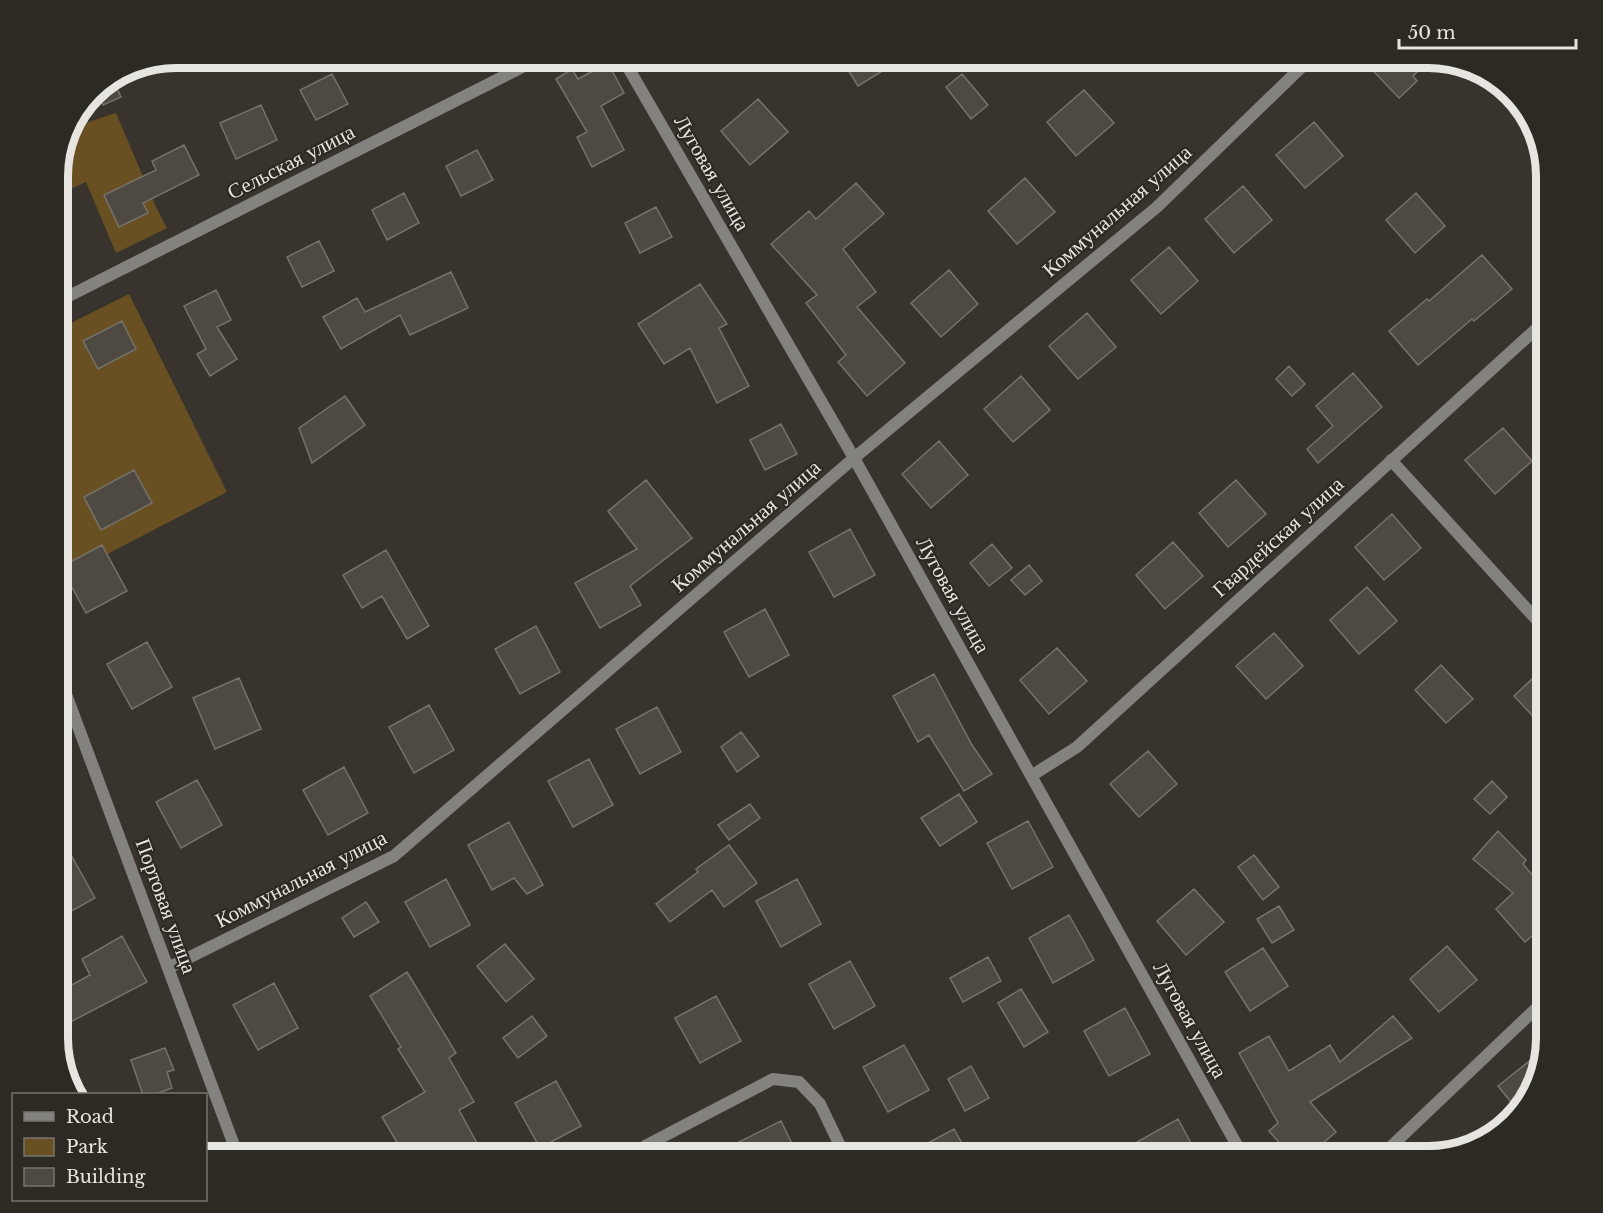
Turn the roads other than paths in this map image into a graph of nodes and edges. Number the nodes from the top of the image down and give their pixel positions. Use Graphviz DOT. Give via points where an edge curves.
graph roads {
  1 [pos="520,68"];
  2 [pos="628,68"];
  3 [pos="1301,68"];
  4 [pos="68,296"];
  5 [pos="1536,329"];
  6 [pos="854,458"];
  7 [pos="1391,460"];
  8 [pos="1536,619"];
  9 [pos="68,700"];
  10 [pos="1031,776"];
  11 [pos="168,968"];
  12 [pos="1536,1009"];
  13 [pos="234,1146"];
  14 [pos="645,1146"];
  15 [pos="840,1146"];
  16 [pos="1238,1146"];
  17 [pos="1392,1146"];
  1 -- 4 [label="street, Сельская улица"];
  2 -- 6 [label="street, Луговая улица"];
  3 -- 6 [label="street, Коммунальная улица" via="1157,207"];
  5 -- 7 [label="street, Гвардейская улица"];
  6 -- 10 [label="street, Луговая улица"];
  6 -- 11 [label="street, Коммунальная улица" via="394,856"];
  7 -- 8 [label="street"];
  7 -- 10 [label="street, Гвардейская улица" via="1077,747"];
  9 -- 11 [label="street, Портовая улица"];
  10 -- 16 [label="street, Луговая улица"];
  11 -- 13 [label="street, Портовая улица"];
  12 -- 17 [label="street"];
  14 -- 15 [label="street" via="773,1079 799,1082 820,1104"];
}
